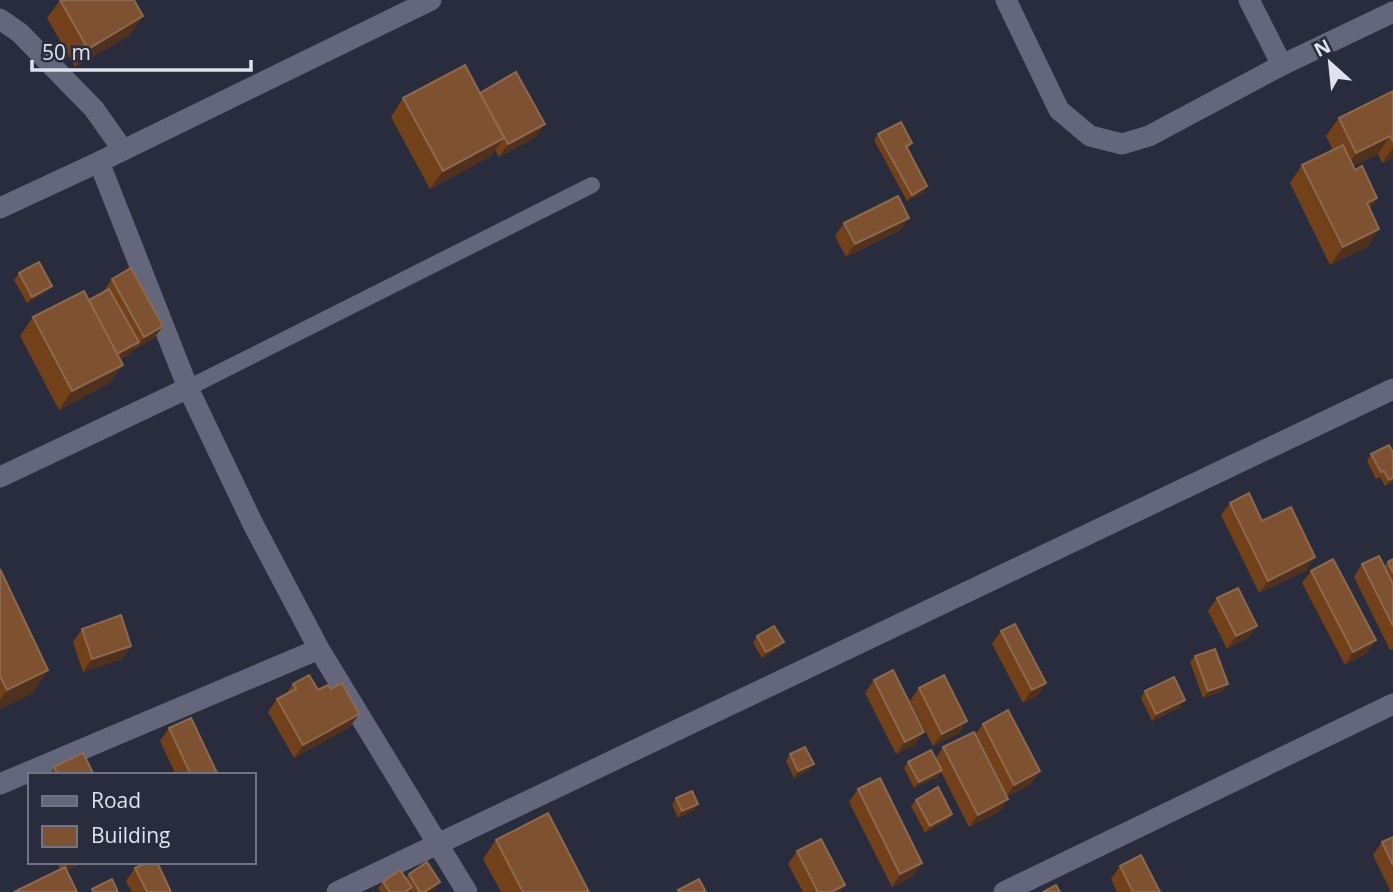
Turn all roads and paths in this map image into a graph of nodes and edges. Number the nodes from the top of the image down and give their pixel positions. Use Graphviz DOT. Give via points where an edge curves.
graph roads {
  1 [pos="431,0"];
  2 [pos="1006,0"];
  3 [pos="1249,0"];
  4 [pos="1393,12"];
  5 [pos="0,19"];
  6 [pos="1282,65"];
  7 [pos="124,150"];
  8 [pos="99,162"];
  9 [pos="592,185"];
  10 [pos="0,208"];
  11 [pos="188,388"];
  12 [pos="1393,389"];
  13 [pos="0,477"];
  14 [pos="318,649"];
  15 [pos="1393,704"];
  16 [pos="0,784"];
  17 [pos="436,844"];
  18 [pos="337,892"];
  19 [pos="467,892"];
  20 [pos="1004,892"];
  1 -- 7 [label="street"];
  2 -- 6 [label="street" via="1059,110 1090,136 1122,144 1149,136"];
  3 -- 6 [label="street"];
  4 -- 6 [label="street"];
  5 -- 7 [label="street" via="20,33 94,109"];
  7 -- 8 [label="street"];
  8 -- 10 [label="street"];
  8 -- 11 [label="street"];
  9 -- 11 [label="lane"];
  11 -- 13 [label="street"];
  11 -- 14 [label="street"];
  12 -- 17 [label="street"];
  14 -- 16 [label="street"];
  14 -- 17 [label="street"];
  15 -- 20 [label="street"];
  17 -- 18 [label="street"];
  17 -- 19 [label="street"];
}
